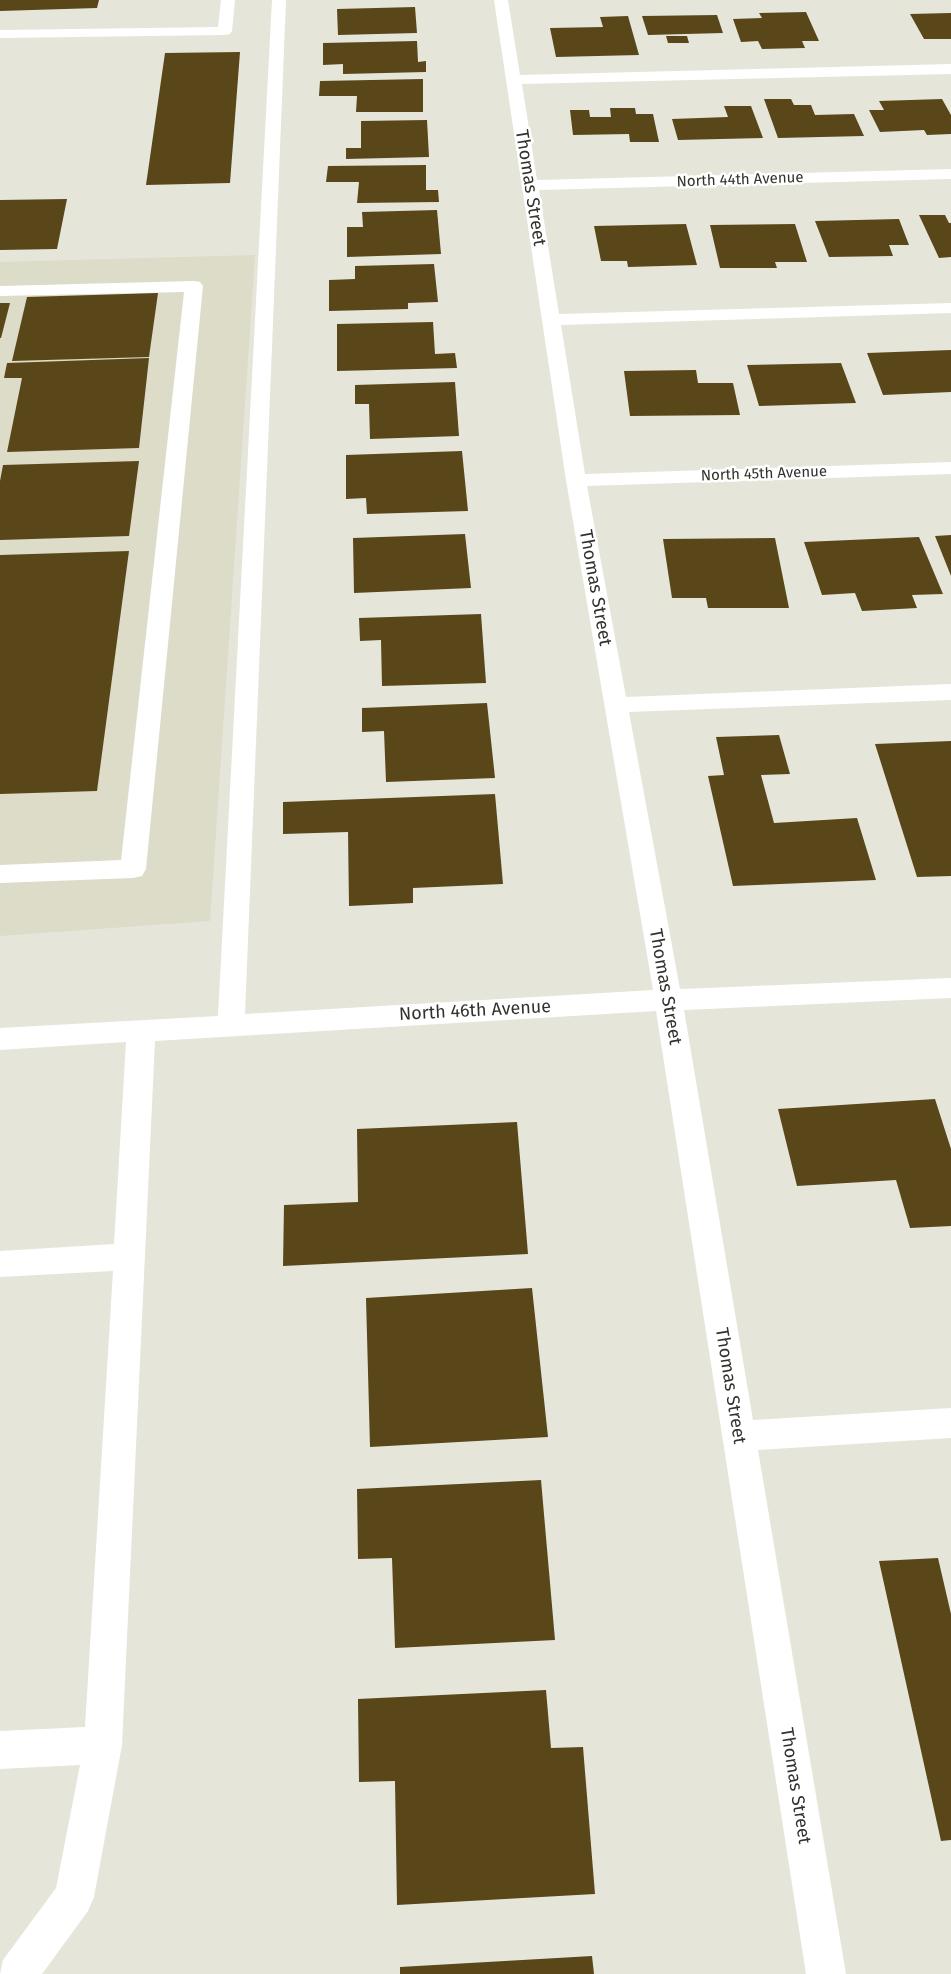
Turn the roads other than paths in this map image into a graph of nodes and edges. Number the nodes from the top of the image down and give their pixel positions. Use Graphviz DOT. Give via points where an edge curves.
graph roads {
  1 [pos="228,0"];
  2 [pos="279,0"];
  3 [pos="501,0"];
  4 [pos="0,34"];
  5 [pos="951,69"];
  6 [pos="513,80"];
  7 [pos="951,174"];
  8 [pos="529,186"];
  9 [pos="0,291"];
  10 [pos="951,308"];
  11 [pos="550,320"];
  12 [pos="951,468"];
  13 [pos="576,480"];
  14 [pos="951,692"];
  15 [pos="616,705"];
  16 [pos="0,874"];
  17 [pos="951,988"];
  18 [pos="668,1000"];
  19 [pos="231,1026"];
  20 [pos="141,1031"];
  21 [pos="0,1039"];
  22 [pos="129,1257"];
  23 [pos="0,1264"];
  24 [pos="951,1423"];
  25 [pos="738,1436"];
  26 [pos="103,1745"];
  27 [pos="0,1750"];
  28 [pos="16,1974"];
  29 [pos="826,1974"];
  1 -- 4 [label="street" via="225,31"];
  2 -- 19 [label="street"];
  3 -- 6 [label="street, Thomas Street"];
  5 -- 6 [label="street"];
  6 -- 8 [label="street, Thomas Street"];
  7 -- 8 [label="street, North 44th Avenue"];
  8 -- 11 [label="street, Thomas Street"];
  9 -- 16 [label="street" via="194,286 134,869"];
  10 -- 11 [label="street"];
  11 -- 13 [label="street, Thomas Street"];
  12 -- 13 [label="street, North 45th Avenue"];
  13 -- 15 [label="street, Thomas Street"];
  14 -- 15 [label="street"];
  15 -- 18 [label="street, Thomas Street"];
  17 -- 18 [label="street, North 46th Avenue"];
  18 -- 19 [label="street, North 46th Avenue"];
  18 -- 25 [label="street, Thomas Street"];
  19 -- 20 [label="street, North 46th Avenue"];
  20 -- 21 [label="street, North 46th Avenue"];
  20 -- 22 [label="street"];
  22 -- 23 [label="street"];
  22 -- 26 [label="street"];
  24 -- 25 [label="street"];
  25 -- 29 [label="street, Thomas Street"];
  26 -- 27 [label="street"];
  26 -- 28 [label="street" via="74,1897"];
}
